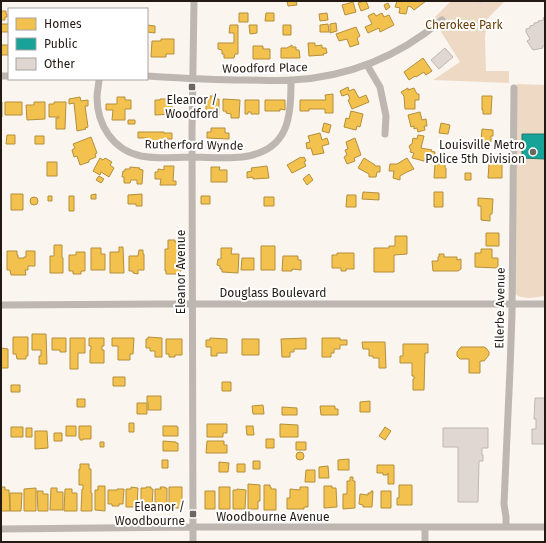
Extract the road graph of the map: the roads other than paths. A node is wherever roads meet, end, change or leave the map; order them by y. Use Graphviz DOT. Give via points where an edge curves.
graph roads {
  1 [pos="194,1"];
  2 [pos="442,20"];
  3 [pos="367,65"];
  4 [pos="148,76"];
  5 [pos="192,79"];
  6 [pos="99,80"];
  7 [pos="291,80"];
  8 [pos="514,88"];
  9 [pos="385,134"];
  10 [pos="192,157"];
  11 [pos="512,304"];
  12 [pos="545,304"];
  13 [pos="192,305"];
  14 [pos="1,306"];
  15 [pos="193,527"];
  16 [pos="506,527"];
  17 [pos="1,528"];
  18 [pos="425,528"];
  19 [pos="545,528"];
  20 [pos="193,542"];
  21 [pos="425,542"];
  1 -- 5 [label="street, Eleanor Avenue"];
  2 -- 3 [label="street, Woodford Place" via="402,49"];
  3 -- 7 [label="street, Woodford Place" via="333,75"];
  3 -- 9 [label="street" via="380,87 386,116"];
  4 -- 5 [label="street, Woodford Place"];
  5 -- 7 [label="street, Woodford Place"];
  5 -- 10 [label="street, Eleanor Avenue"];
  6 -- 10 [label="street, Rutherford Wynde" via="97,96 101,122 117,145 141,156"];
  7 -- 10 [label="street, Rutherford Wynde" via="288,122 279,139 269,148 251,156"];
  8 -- 11 [label="street, Ellerbe Avenue"];
  10 -- 13 [label="street, Eleanor Avenue"];
  11 -- 12 [label="street, Douglass Boulevard"];
  11 -- 13 [label="street, Douglass Boulevard"];
  11 -- 16 [label="street, Ellerbe Avenue" via="504,504"];
  13 -- 14 [label="street, Douglass Boulevard"];
  13 -- 15 [label="street, Eleanor Avenue"];
  15 -- 17 [label="street, Woodbourne Avenue"];
  15 -- 18 [label="street, Woodbourne Avenue"];
  15 -- 20 [label="street, Eleanor Avenue"];
  16 -- 18 [label="street, Woodbourne Avenue"];
  16 -- 19 [label="street, Woodbourne Avenue"];
  18 -- 21 [label="street"];
}
